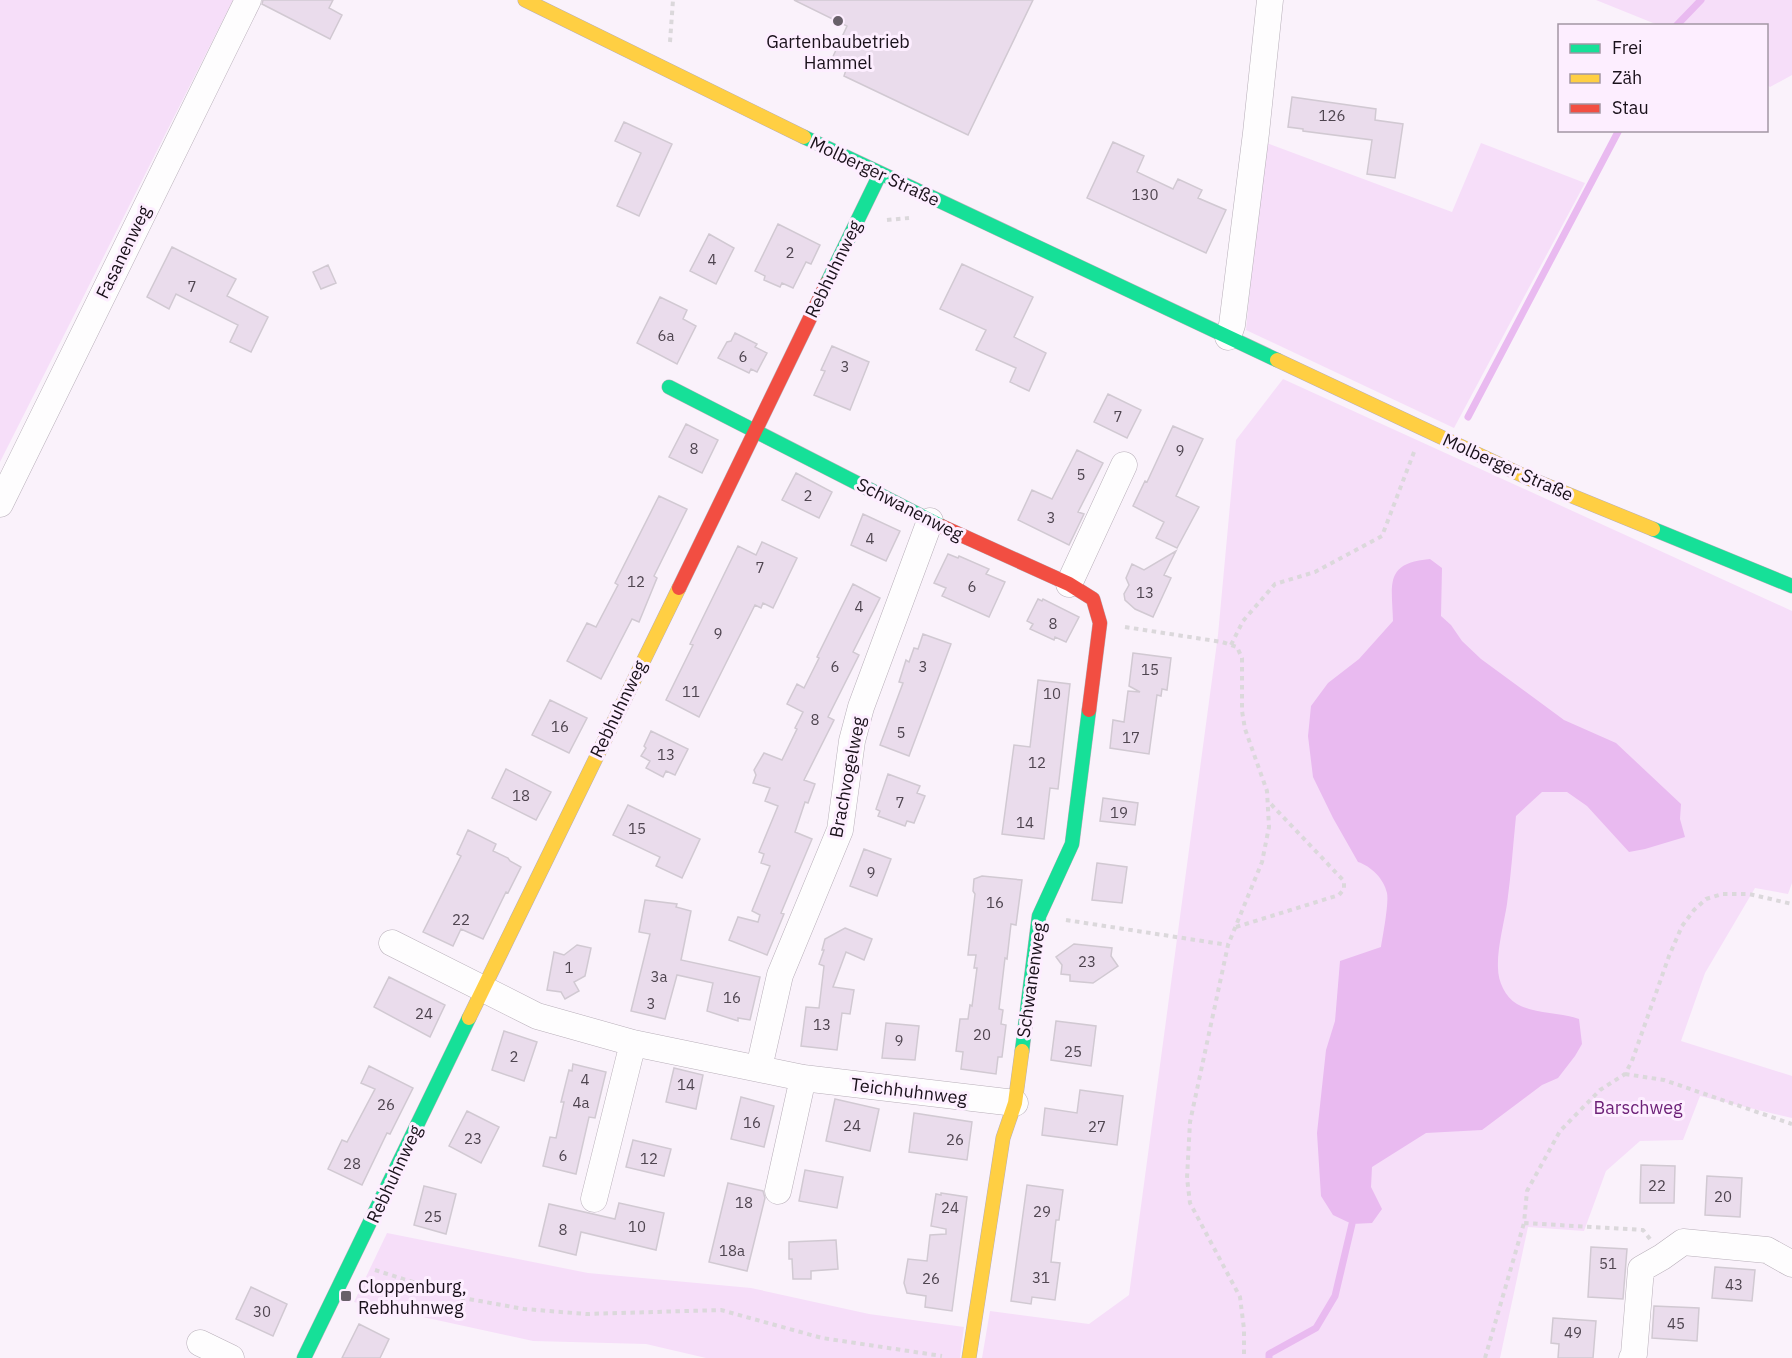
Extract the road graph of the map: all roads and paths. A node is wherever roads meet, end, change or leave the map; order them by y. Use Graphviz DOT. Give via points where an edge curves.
graph roads {
  1 [pos="248,0"];
  2 [pos="525,0"];
  3 [pos="673,0"];
  4 [pos="1270,0"];
  5 [pos="670,43"];
  6 [pos="880,174"];
  7 [pos="1228,337"];
  8 [pos="669,387"];
  9 [pos="755,429"];
  10 [pos="1440,437"];
  11 [pos="1124,465"];
  12 [pos="0,504"];
  13 [pos="930,521"];
  14 [pos="1069,584"];
  15 [pos="1792,586"];
  16 [pos="1100,623"];
  17 [pos="1231,645"];
  18 [pos="1268,801"];
  19 [pos="1792,904"];
  20 [pos="1039,916"];
  21 [pos="1236,927"];
  22 [pos="392,943"];
  23 [pos="1228,945"];
  24 [pos="481,989"];
  25 [pos="633,1044"];
  26 [pos="759,1068"];
  27 [pos="1625,1074"];
  28 [pos="803,1078"];
  29 [pos="1015,1103"];
  30 [pos="1792,1124"];
  31 [pos="778,1191"];
  32 [pos="594,1199"];
  33 [pos="1524,1223"];
  34 [pos="1662,1257"];
  35 [pos="352,1261"];
  36 [pos="1792,1264"];
  37 [pos="200,1343"];
  38 [pos="952,1357"];
  39 [pos="231,1358"];
  40 [pos="304,1358"];
  41 [pos="969,1358"];
  42 [pos="1244,1358"];
  43 [pos="1485,1358"];
  44 [pos="1632,1358"];
  1 -- 12 [label="street, Fasanenweg"];
  2 -- 6 [label="street, Molberger Straße"];
  3 -- 5 [label="path"];
  4 -- 7 [label="street" via="1255,145"];
  6 -- 7 [label="street, Molberger Straße"];
  6 -- 9 [label="street, Rebhuhnweg"];
  7 -- 10 [label="street, Molberger Straße"];
  8 -- 9 [label="street"];
  9 -- 13 [label="street, Schwanenweg"];
  9 -- 24 [label="street, Rebhuhnweg"];
  10 -- 15 [label="street, Molberger Straße" via="1528,478"];
  10 -- 17 [label="path" via="1429,457 1413,452 1382,536 1315,572 1275,584 1243,621"];
  11 -- 14 [label="street"];
  13 -- 14 [label="street, Schwanenweg"];
  13 -- 26 [label="street, Brachvogelweg" via="861,707 852,741 840,830 780,975"];
  14 -- 16 [label="street, Schwanenweg" via="1094,599"];
  16 -- 17 [label="path"];
  16 -- 20 [label="street, Schwanenweg" via="1072,844"];
  17 -- 18 [label="path" via="1237,647 1242,658 1245,729"];
  18 -- 21 [label="path" via="1269,827 1262,862"];
  18 -- 21 [label="path" via="1344,881 1344,889 1339,895"];
  19 -- 27 [label="path" via="1749,894 1722,894 1706,899 1694,910 1668,956"];
  20 -- 23 [label="path"];
  20 -- 29 [label="street, Schwanenweg"];
  21 -- 23 [label="path"];
  22 -- 24 [label="street"];
  23 -- 42 [label="path" via="1190,1122 1187,1179 1190,1203 1240,1297"];
  24 -- 25 [label="street, Teichhuhnweg" via="537,1016"];
  24 -- 35 [label="street, Rebhuhnweg"];
  25 -- 26 [label="street, Teichhuhnweg"];
  25 -- 32 [label="street"];
  26 -- 28 [label="street, Teichhuhnweg"];
  27 -- 30 [label="path" via="1664,1080"];
  27 -- 33 [label="path" via="1600,1090 1560,1131 1527,1191"];
  28 -- 29 [label="street, Teichhuhnweg"];
  28 -- 31 [label="street"];
  29 -- 41 [label="street, Schwanenweg" via="1003,1138"];
  33 -- 34 [label="path" via="1643,1230"];
  33 -- 43 [label="path"];
  34 -- 36 [label="street" via="1683,1242 1767,1250"];
  34 -- 44 [label="street" via="1641,1269"];
  35 -- 38 [label="path" via="463,1298 524,1309 586,1314 721,1310 822,1338"];
  35 -- 40 [label="street, Rebhuhnweg"];
  37 -- 39 [label="street"];
}
